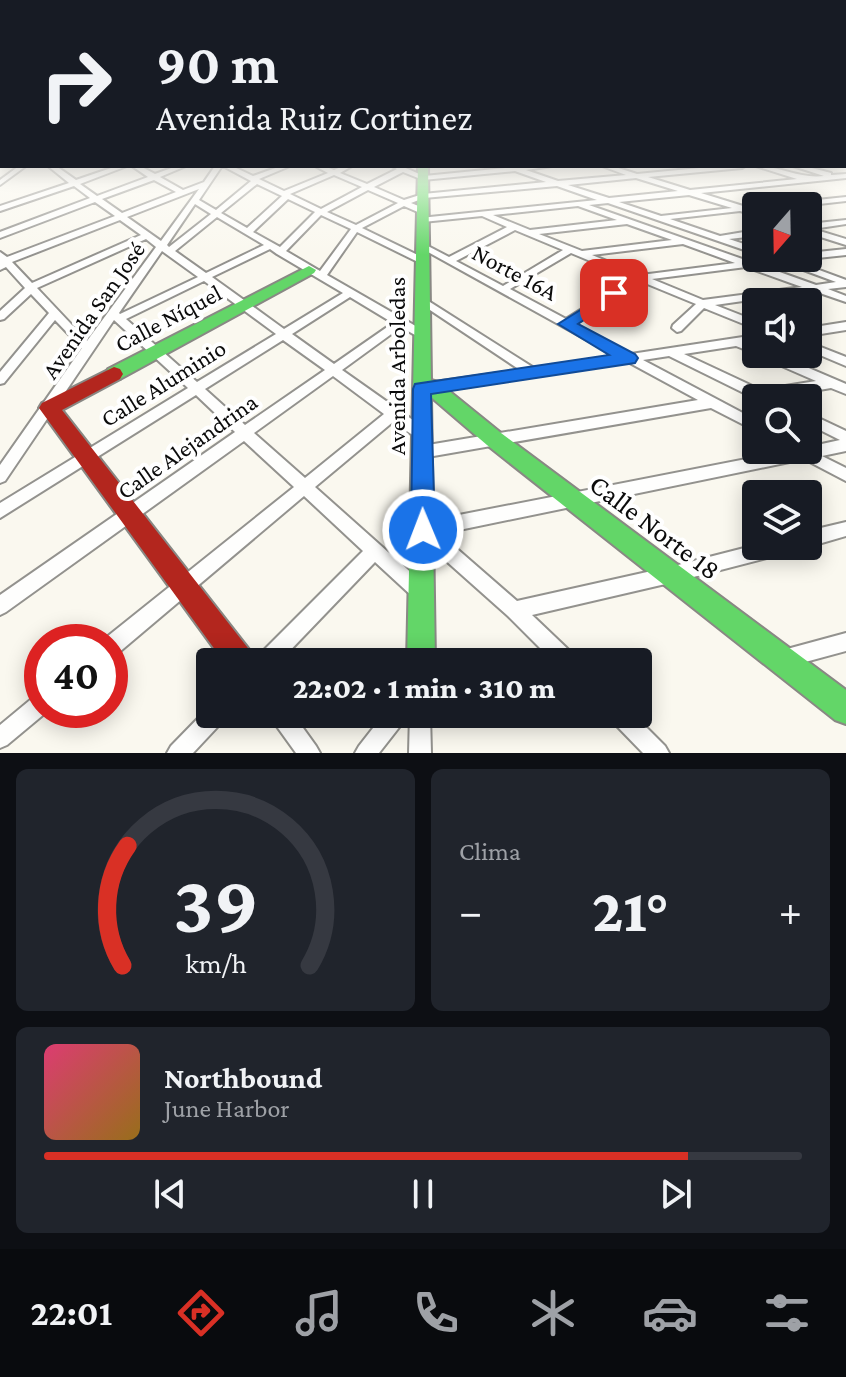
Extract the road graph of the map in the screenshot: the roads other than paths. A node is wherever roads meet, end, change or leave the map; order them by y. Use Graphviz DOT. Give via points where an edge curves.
graph roads {
  1 [pos="68,185"];
  2 [pos="77,185"];
  3 [pos="131,185"];
  4 [pos="168,185"];
  5 [pos="201,185"];
  6 [pos="206,185"];
  7 [pos="248,185"];
  8 [pos="265,185"];
  9 [pos="307,185"];
  10 [pos="363,185"];
  11 [pos="371,185"];
  12 [pos="453,185"];
  13 [pos="545,185"];
  14 [pos="564,185"];
  15 [pos="667,185"];
  16 [pos="758,185"];
  17 [pos="368,187"];
  18 [pos="181,192"];
  19 [pos="690,192"];
  20 [pos="423,194"];
  21 [pos="285,195"];
  22 [pos="96,198"];
  23 [pos="846,199"];
  24 [pos="195,201"];
  25 [pos="610,201"];
  26 [pos="822,201"];
  27 [pos="404,203"];
  28 [pos="578,204"];
  29 [pos="0,209"];
  30 [pos="742,209"];
  31 [pos="742,210"];
  32 [pos="320,212"];
  33 [pos="216,213"];
  34 [pos="484,214"];
  35 [pos="121,217"];
  36 [pos="659,218"];
  37 [pos="628,221"];
  38 [pos="846,222"];
  39 [pos="822,226"];
  40 [pos="514,227"];
  41 [pos="355,229"];
  42 [pos="247,233"];
  43 [pos="529,233"];
  44 [pos="822,233"];
  45 [pos="742,234"];
  46 [pos="0,235"];
  47 [pos="148,235"];
  48 [pos="716,237"];
  49 [pos="684,242"];
  50 [pos="846,242"];
  51 [pos="270,246"];
  52 [pos="742,246"];
  53 [pos="166,248"];
  54 [pos="280,252"];
  55 [pos="575,252"];
  56 [pos="846,252"];
  57 [pos="423,254"];
  58 [pos="822,255"];
  59 [pos="2,261"];
  60 [pos="449,261"];
  61 [pos="742,262"];
  62 [pos="742,265"];
  63 [pos="771,272"];
  64 [pos="818,272"];
  65 [pos="315,273"];
  66 [pos="206,277"];
  67 [pos="638,278"];
  68 [pos="846,284"];
  69 [pos="32,287"];
  70 [pos="816,288"];
  71 [pos="502,290"];
  72 [pos="822,290"];
  73 [pos="350,293"];
  74 [pos="742,298"];
  75 [pos="846,299"];
  76 [pos="422,300"];
  77 [pos="703,303"];
  78 [pos="244,305"];
  79 [pos="55,313"];
  80 [pos="116,316"];
  81 [pos="0,317"];
  82 [pos="742,319"];
  83 [pos="400,323"];
  84 [pos="566,324"];
  85 [pos="846,326"];
  86 [pos="677,328"];
  87 [pos="822,330"];
  88 [pos="284,334"];
  89 [pos="422,335"];
  90 [pos="742,341"];
  91 [pos="737,342"];
  92 [pos="742,344"];
  93 [pos="88,348"];
  94 [pos="156,352"];
  95 [pos="671,352"];
  96 [pos="822,352"];
  97 [pos="629,358"];
  98 [pos="846,362"];
  99 [pos="797,368"];
  100 [pos="333,370"];
  101 [pos="532,372"];
  102 [pos="0,380"];
  103 [pos="832,383"];
  104 [pos="822,385"];
  105 [pos="742,387"];
  106 [pos="196,388"];
  107 [pos="427,388"];
  108 [pos="846,389"];
  109 [pos="712,403"];
  110 [pos="49,408"];
  111 [pos="394,413"];
  112 [pos="742,419"];
  113 [pos="822,425"];
  114 [pos="245,433"];
  115 [pos="846,437"];
  116 [pos="494,439"];
  117 [pos="422,443"];
  118 [pos="846,445"];
  119 [pos="822,449"];
  120 [pos="88,455"];
  121 [pos="822,462"];
  122 [pos="746,464"];
  123 [pos="846,475"];
  124 [pos="0,477"];
  125 [pos="304,487"];
  126 [pos="573,500"];
  127 [pos="0,511"];
  128 [pos="131,513"];
  129 [pos="846,529"];
  130 [pos="423,530"];
  131 [pos="822,535"];
  132 [pos="374,551"];
  133 [pos="742,556"];
  134 [pos="674,574"];
  135 [pos="185,585"];
  136 [pos="421,593"];
  137 [pos="0,606"];
  138 [pos="514,610"];
  139 [pos="128,632"];
  140 [pos="846,642"];
  141 [pos="231,648"];
  142 [pos="280,648"];
  143 [pos="421,648"];
  144 [pos="553,648"];
  145 [pos="781,660"];
  146 [pos="846,709"];
  147 [pos="24,718"];
  148 [pos="202,728"];
  149 [pos="290,728"];
  150 [pos="386,728"];
  151 [pos="420,728"];
  152 [pos="633,728"];
  153 [pos="0,738"];
  154 [pos="178,753"];
  155 [pos="309,753"];
  156 [pos="366,753"];
  157 [pos="420,753"];
  158 [pos="658,753"];
  1 -- 29 [label="street"];
  2 -- 22 [label="street"];
  3 -- 22 [label="street"];
  4 -- 18 [label="street"];
  5 -- 18 [label="street"];
  6 -- 24 [label="street, Avenida San José"];
  7 -- 33 [label="street"];
  8 -- 21 [label="street, Norte 16A"];
  9 -- 21 [label="street"];
  10 -- 17 [label="street"];
  11 -- 17 [label="street"];
  12 -- 20 [label="street"];
  13 -- 20 [label="street"];
  14 -- 25 [label="street"];
  15 -- 19 [label="street"];
  16 -- 19 [label="street"];
  17 -- 27 [label="street"];
  17 -- 32 [label="street"];
  18 -- 35 [label="street"];
  19 -- 25 [label="street"];
  19 -- 30 [label="street"];
  20 -- 27 [label="street"];
  20 -- 27 [label="street"];
  20 -- 34 [label="street"];
  20 -- 57 [label="street, Avenida Arboledas"];
  21 -- 32 [label="street, Norte 16A"];
  21 -- 42 [label="street"];
  22 -- 35 [label="street"];
  22 -- 46 [label="street"];
  23 -- 26 [label="street"];
  24 -- 33 [label="street"];
  24 -- 53 [label="street, Avenida San José"];
  25 -- 28 [label="street"];
  25 -- 36 [label="street"];
  27 -- 41 [label="street"];
  28 -- 34 [label="street"];
  28 -- 37 [label="street"];
  31 -- 36 [label="street"];
  32 -- 41 [label="street, Norte 16A"];
  32 -- 54 [label="street"];
  33 -- 42 [label="street"];
  33 -- 53 [label="street"];
  34 -- 40 [label="street"];
  35 -- 47 [label="street"];
  35 -- 59 [label="street"];
  36 -- 48 [label="street"];
  37 -- 43 [label="street"];
  37 -- 49 [label="street"];
  38 -- 39 [label="street"];
  40 -- 43 [label="street"];
  40 -- 60 [label="street"];
  41 -- 57 [label="street, Norte 16A"];
  41 -- 65 [label="street"];
  42 -- 51 [label="street"];
  43 -- 55 [label="street"];
  44 -- 50 [label="street"];
  45 -- 48 [label="street"];
  47 -- 53 [label="street"];
  47 -- 69 [label="street"];
  48 -- 49 [label="street"];
  48 -- 52 [label="street"];
  49 -- 55 [label="street"];
  49 -- 61 [label="street"];
  51 -- 54 [label="street"];
  51 -- 66 [label="street"];
  53 -- 66 [label="street"];
  53 -- 80 [label="street, Avenida San José"];
  54 -- 65 [label="street"];
  55 -- 67 [label="street"];
  55 -- 71 [label="street"];
  56 -- 58 [label="street"];
  57 -- 60 [label="street, Norte 16A"];
  57 -- 76 [label="street, Avenida Arboledas"];
  59 -- 69 [label="street"];
  60 -- 71 [label="street, Norte 16A"];
  62 -- 67 [label="street"];
  63 -- 70 [label="street"];
  64 -- 68 [label="street"];
  65 -- 73 [label="street"];
  65 -- 78 [label="street, Calle Níquel"];
  66 -- 78 [label="street"];
  66 -- 80 [label="street"];
  67 -- 77 [label="street"];
  67 -- 84 [label="street"];
  68 -- 70 [label="street"];
  69 -- 79 [label="street"];
  69 -- 81 [label="street"];
  71 -- 84 [label="street, Norte 16A"];
  72 -- 75 [label="street"];
  73 -- 83 [label="street"];
  73 -- 88 [label="street, Calle Aluminio"];
  74 -- 77 [label="street"];
  76 -- 89 [label="street, Avenida Arboledas"];
  76 -- 101 [label="street"];
  77 -- 82 [label="street"];
  77 -- 86 [label="street"];
  78 -- 88 [label="street"];
  78 -- 94 [label="street, Calle Níquel"];
  79 -- 93 [label="street"];
  79 -- 102 [label="street"];
  80 -- 93 [label="street, Avenida San José"];
  80 -- 94 [label="street"];
  83 -- 89 [label="street"];
  83 -- 100 [label="street, Calle Alejandrina"];
  84 -- 97 [label="street, Norte 16A"];
  85 -- 87 [label="street"];
  88 -- 100 [label="street"];
  88 -- 106 [label="street, Calle Aluminio"];
  89 -- 107 [label="street, Avenida Arboledas"];
  90 -- 91 [label="street"];
  91 -- 92 [label="street"];
  91 -- 95 [label="street"];
  93 -- 110 [label="street, Avenida San José"];
  94 -- 106 [label="street"];
  94 -- 110 [label="street, Calle Níquel"];
  95 -- 97 [label="street"];
  95 -- 105 [label="street"];
  96 -- 98 [label="street"];
  97 -- 101 [label="street"];
  97 -- 109 [label="street, Norte 16A"];
  99 -- 103 [label="street"];
  100 -- 111 [label="street"];
  100 -- 114 [label="street, Calle Alejandrina"];
  101 -- 107 [label="street"];
  103 -- 104 [label="street"];
  103 -- 108 [label="street"];
  106 -- 114 [label="street"];
  106 -- 120 [label="street, Calle Aluminio"];
  107 -- 116 [label="street, Calle Norte 18"];
  107 -- 117 [label="street, Avenida Arboledas"];
  109 -- 112 [label="street, Norte 16A"];
  109 -- 116 [label="street"];
  110 -- 120 [label="street"];
  110 -- 124 [label="street, Avenida San José"];
  111 -- 117 [label="street"];
  111 -- 125 [label="street"];
  113 -- 115 [label="street"];
  114 -- 125 [label="street"];
  114 -- 128 [label="street, Calle Alejandrina"];
  116 -- 117 [label="street"];
  116 -- 126 [label="street, Calle Norte 18"];
  117 -- 130 [label="street, Avenida Arboledas"];
  118 -- 119 [label="street"];
  120 -- 127 [label="street, Calle Aluminio"];
  120 -- 128 [label="street"];
  121 -- 123 [label="street"];
  122 -- 126 [label="street"];
  125 -- 132 [label="street"];
  125 -- 135 [label="street"];
  126 -- 130 [label="street"];
  126 -- 134 [label="street, Calle Norte 18"];
  128 -- 135 [label="street"];
  128 -- 137 [label="street, Calle Alejandrina"];
  129 -- 131 [label="street"];
  130 -- 136 [label="street, Avenida Arboledas"];
  130 -- 138 [label="street"];
  132 -- 136 [label="street"];
  132 -- 142 [label="street"];
  133 -- 134 [label="street"];
  134 -- 138 [label="street"];
  134 -- 145 [label="street, Calle Norte 18"];
  135 -- 139 [label="street"];
  135 -- 141 [label="street"];
  136 -- 143 [label="street, Avenida Arboledas"];
  138 -- 144 [label="street"];
  140 -- 145 [label="street"];
  145 -- 146 [label="street, Calle Norte 18"];
  147 -- 153 [label="street"];
  148 -- 154 [label="street"];
  149 -- 155 [label="street"];
  150 -- 156 [label="street"];
  151 -- 157 [label="street"];
  152 -- 158 [label="street"];
}
